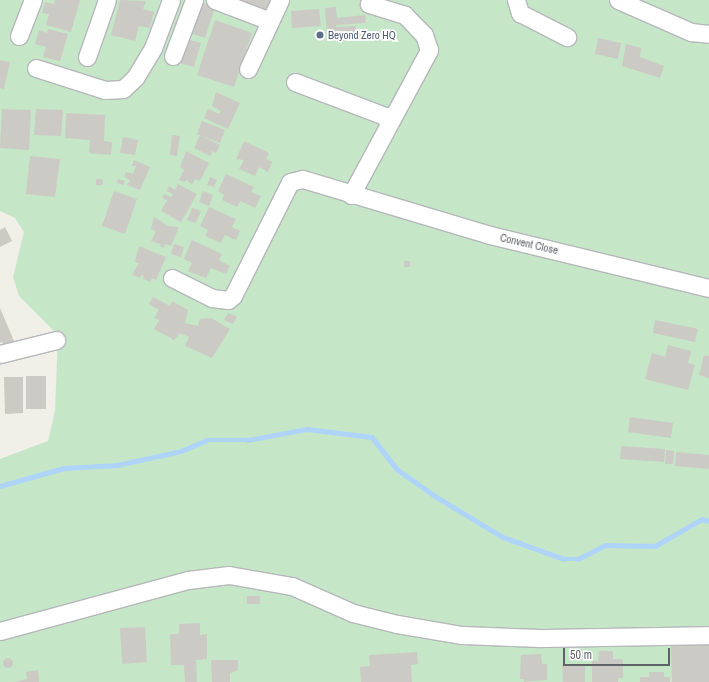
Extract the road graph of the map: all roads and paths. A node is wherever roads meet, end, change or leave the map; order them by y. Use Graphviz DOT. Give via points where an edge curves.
graph roads {
  1 [pos="34,0"];
  2 [pos="106,0"];
  3 [pos="171,0"];
  4 [pos="194,0"];
  5 [pos="215,0"];
  6 [pos="280,0"];
  7 [pos="516,0"];
  8 [pos="618,0"];
  9 [pos="369,4"];
  10 [pos="270,21"];
  11 [pos="709,34"];
  12 [pos="19,36"];
  13 [pos="567,37"];
  14 [pos="173,56"];
  15 [pos="87,57"];
  16 [pos="36,68"];
  17 [pos="248,69"];
  18 [pos="295,82"];
  19 [pos="388,123"];
  20 [pos="351,195"];
  21 [pos="172,278"];
  22 [pos="709,288"];
  23 [pos="56,340"];
  24 [pos="0,354"];
  25 [pos="0,631"];
  26 [pos="709,635"];
  1 -- 12 [label="street"];
  2 -- 15 [label="street"];
  3 -- 16 [label="street" via="153,48 135,78 123,88 105,90"];
  4 -- 14 [label="street"];
  5 -- 10 [label="street"];
  6 -- 10 [label="street"];
  7 -- 13 [label="street" via="520,13"];
  8 -- 11 [label="street" via="691,32"];
  9 -- 19 [label="street" via="405,16 424,35 429,50"];
  10 -- 17 [label="street"];
  18 -- 19 [label="street" via="385,116"];
  19 -- 20 [label="street"];
  20 -- 21 [label="street, Convent Close" via="303,179 290,182 245,276 228,300 212,298"];
  20 -- 22 [label="street, Convent Close" via="490,235"];
  23 -- 24 [label="street"];
  25 -- 26 [label="street" via="188,580 229,575 292,586 353,613 455,634 539,638"];
}
